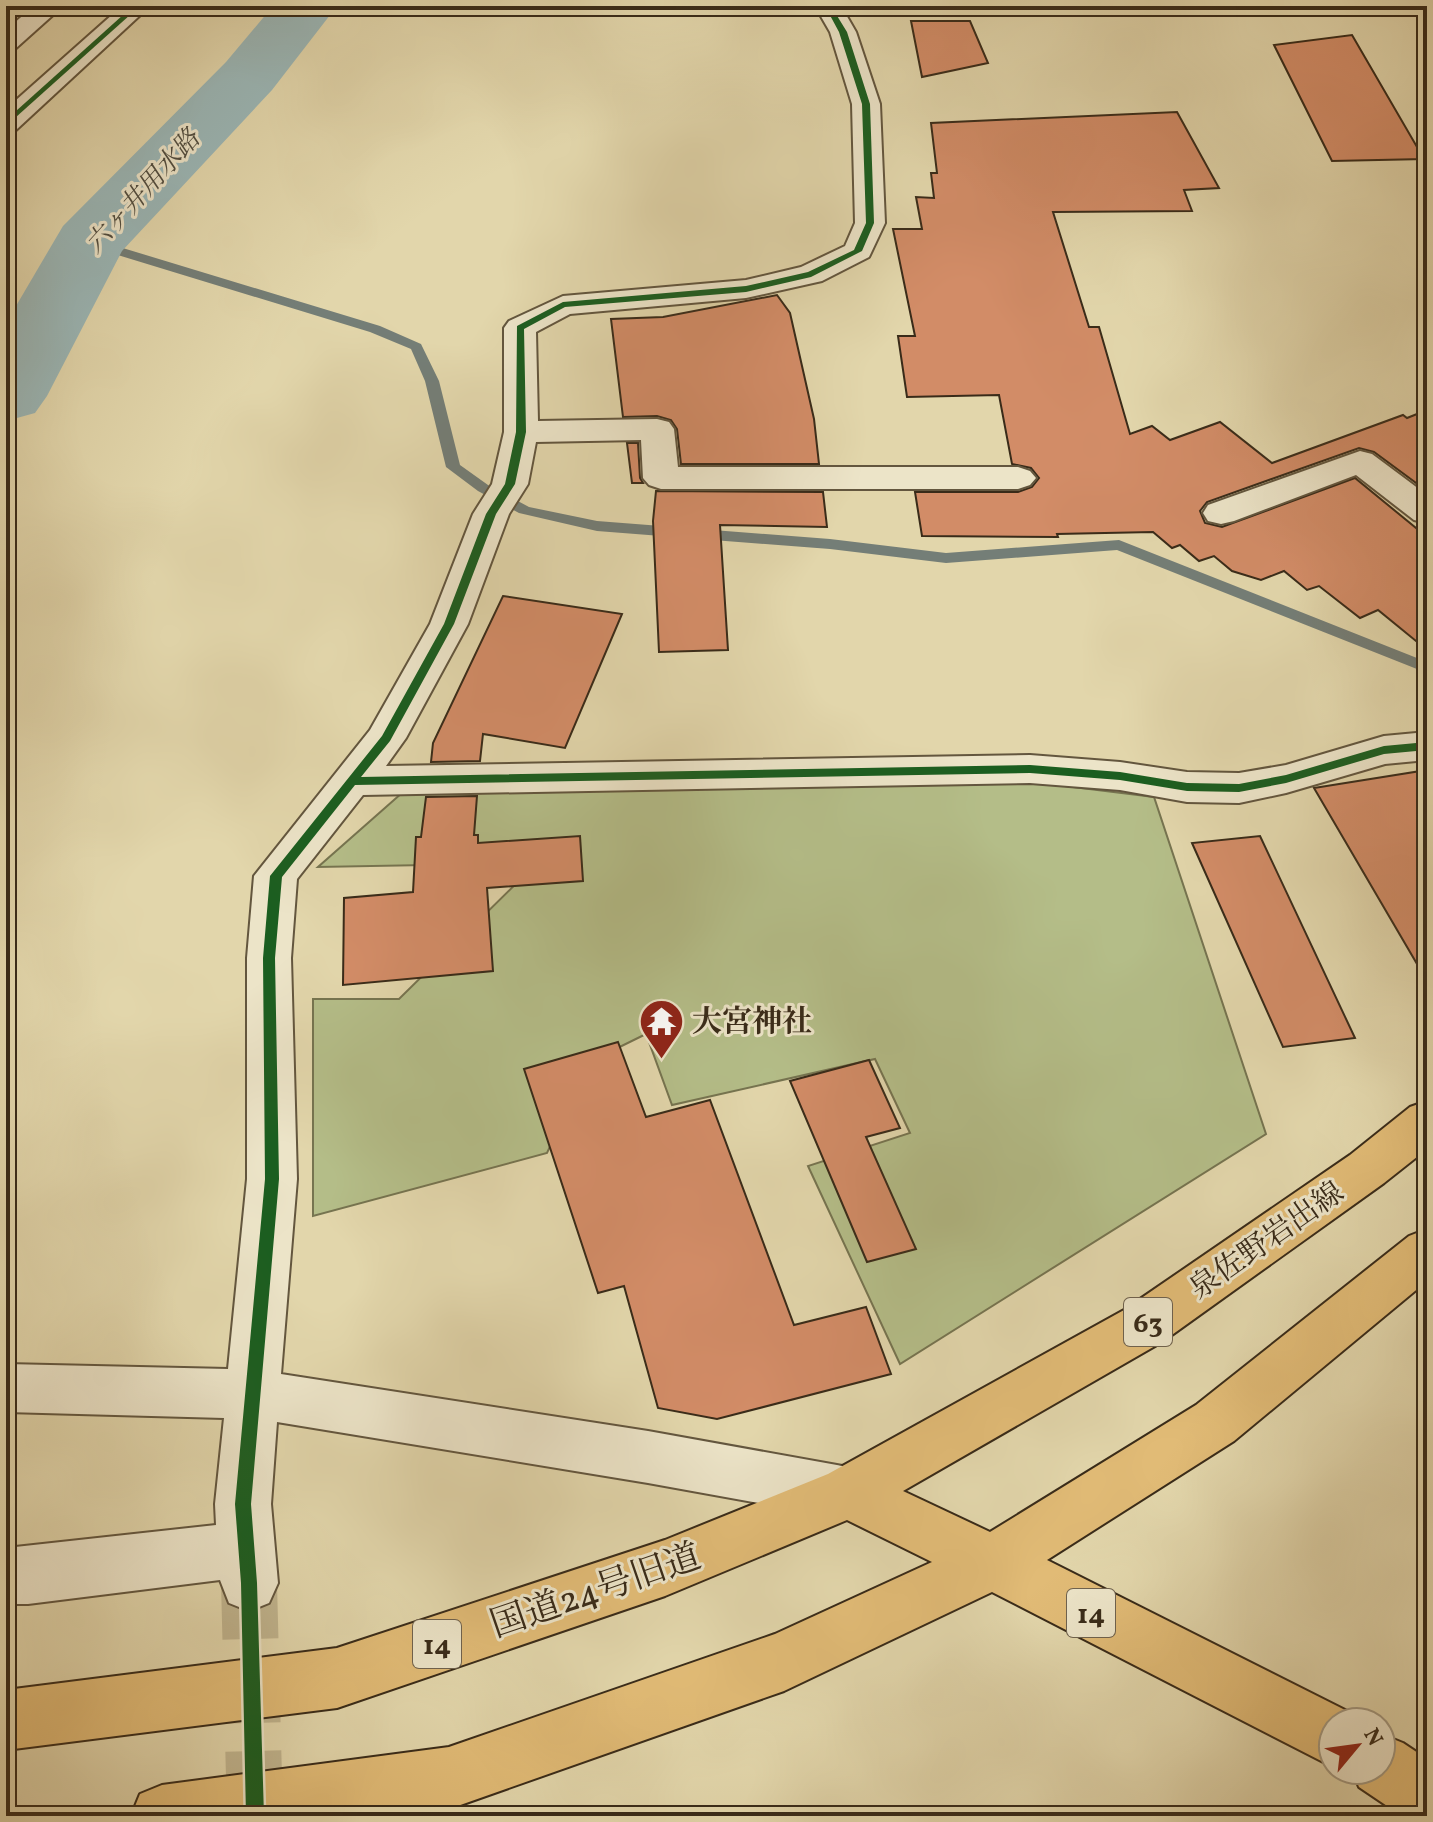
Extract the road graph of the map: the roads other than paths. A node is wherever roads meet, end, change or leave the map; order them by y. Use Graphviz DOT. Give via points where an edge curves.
graph roads {
  1 [pos="50,6"];
  2 [pos="137,6"];
  3 [pos="828,6"];
  4 [pos="6,43"];
  5 [pos="6,124"];
  6 [pos="521,432"];
  7 [pos="1018,478"];
  8 [pos="1427,512"];
  9 [pos="1221,513"];
  10 [pos="1427,746"];
  11 [pos="351,781"];
  12 [pos="1427,1121"];
  13 [pos="1427,1251"];
  14 [pos="6,1388"];
  15 [pos="254,1394"];
  16 [pos="848,1493"];
  17 [pos="993,1562"];
  18 [pos="6,1576"];
  19 [pos="6,1720"];
  20 [pos="1317,1729"];
  21 [pos="1397,1776"];
  22 [pos="1427,1796"];
  23 [pos="162,1816"];
  1 -- 4 [label="street"];
  2 -- 5 [label="street"];
  3 -- 6 [label="street" via="843,32 866,104 870,223 858,251 811,274 746,289 563,305 520,328"];
  6 -- 7 [label="street" via="657,429 661,478"];
  6 -- 11 [label="street" via="449,624 386,738"];
  8 -- 9 [label="street" via="1360,461"];
  10 -- 11 [label="street" via="1384,750 1239,788 1030,769"];
  11 -- 15 [label="street" via="276,876 269,958 272,1179"];
  12 -- 16 [label="main road, 泉佐野岩出線 / 63" via="1143,1326"];
  13 -- 17 [label="main road" via="1215,1423"];
  14 -- 15 [label="street"];
  15 -- 16 [label="street"];
  15 -- 18 [label="street" via="243,1504 248,1566"];
  16 -- 17 [label="main road, 14"];
  16 -- 19 [label="main road, 国道24号旧道 / 14" via="665,1568 337,1678"];
  17 -- 20 [label="main road, 14"];
  17 -- 23 [label="main road" via="784,1661 449,1778"];
  21 -- 22 [label="main road"];
}
